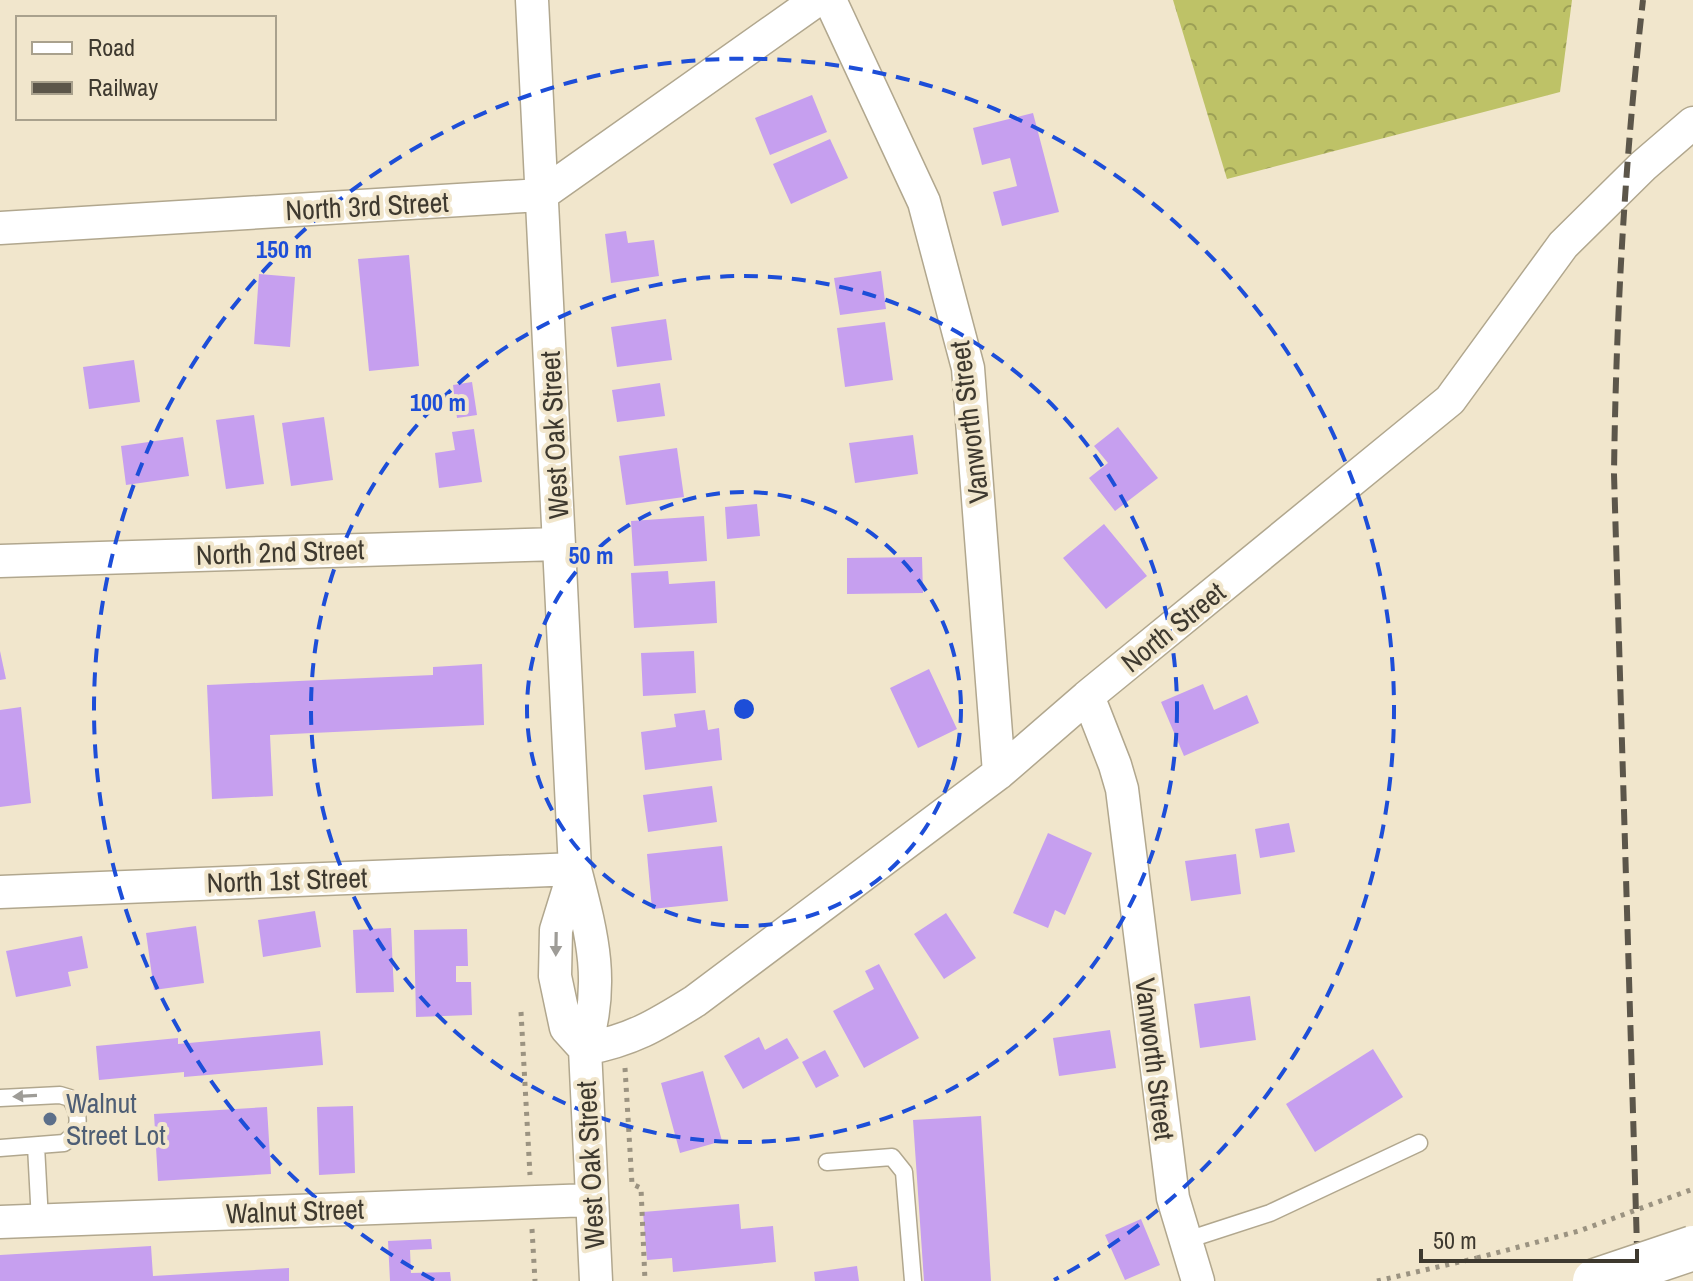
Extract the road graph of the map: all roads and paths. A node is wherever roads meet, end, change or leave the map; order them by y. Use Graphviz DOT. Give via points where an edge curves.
graph roads {
  1 [pos="532,0"];
  2 [pos="817,0"];
  3 [pos="830,0"];
  4 [pos="1693,123"];
  5 [pos="541,195"];
  6 [pos="0,228"];
  7 [pos="559,544"];
  8 [pos="0,561"];
  9 [pos="1088,696"];
  10 [pos="999,773"];
  11 [pos="575,869"];
  12 [pos="0,892"];
  13 [pos="521,1012"];
  14 [pos="585,1049"];
  15 [pos="625,1061"];
  16 [pos="0,1098"];
  17 [pos="1419,1143"];
  18 [pos="36,1146"];
  19 [pos="0,1148"];
  20 [pos="827,1162"];
  21 [pos="1693,1189"];
  22 [pos="591,1200"];
  23 [pos="531,1203"];
  24 [pos="40,1221"];
  25 [pos="0,1222"];
  26 [pos="1187,1240"];
  27 [pos="1693,1248"];
  28 [pos="535,1281"];
  29 [pos="596,1281"];
  30 [pos="645,1281"];
  31 [pos="913,1281"];
  32 [pos="1198,1281"];
  33 [pos="1377,1281"];
  34 [pos="1595,1281"];
  1 -- 5 [label="street, West Oak Street"];
  2 -- 5 [label="street"];
  3 -- 10 [label="street, Vanworth Street" via="924,202 968,368"];
  4 -- 9 [label="street, North Street" via="1563,245 1450,400"];
  5 -- 6 [label="street, North 3rd Street"];
  5 -- 7 [label="street, West Oak Street"];
  7 -- 8 [label="street, North 2nd Street"];
  7 -- 11 [label="street, West Oak Street"];
  9 -- 10 [label="street, North Street"];
  9 -- 26 [label="street, Vanworth Street" via="1122,789 1163,1131 1173,1198"];
  10 -- 14 [label="street, North Street" via="695,1001 645,1032"];
  11 -- 12 [label="street, North 1st Street"];
  11 -- 14 [label="street, West Oak Street" via="593,936 597,981"];
  13 -- 23 [label="path"];
  14 -- 22 [label="street, West Oak Street"];
  15 -- 30 [label="path" via="632,1184 641,1188"];
  18 -- 16 [label="lane, one-way" via="64,1143 75,1132 78,1116 70,1098"];
  17 -- 26 [label="lane" via="1270,1213"];
  18 -- 19 [label="lane"];
  18 -- 24 [label="lane"];
  20 -- 31 [label="lane" via="892,1157 904,1172"];
  21 -- 33 [label="path, bridge" via="1579,1231"];
  22 -- 23 [label="street, Walnut Street"];
  22 -- 29 [label="street, West Oak Street"];
  23 -- 24 [label="street, Walnut Street"];
  23 -- 28 [label="path"];
  24 -- 25 [label="street, Walnut Street"];
  26 -- 32 [label="street, Vanworth Street"];
  27 -- 34 [label="main road, bridge"];
}
